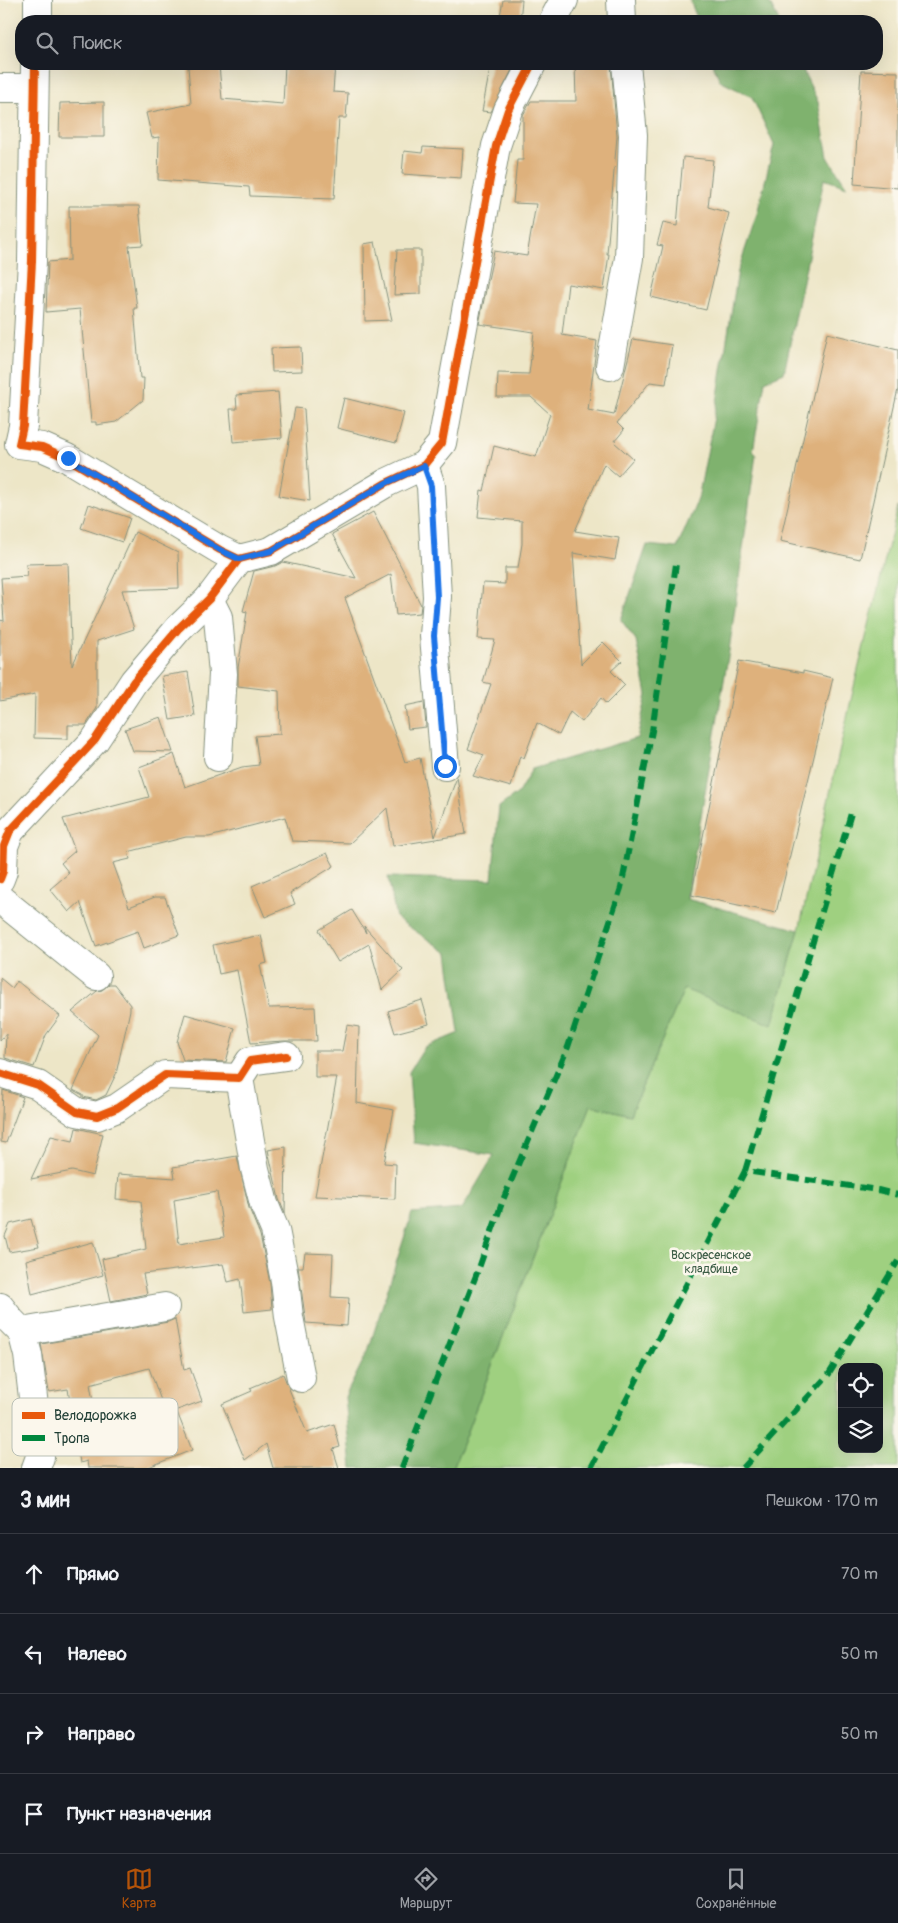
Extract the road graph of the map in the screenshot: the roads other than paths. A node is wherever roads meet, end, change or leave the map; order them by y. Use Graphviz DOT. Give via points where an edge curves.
graph roads {
  1 [pos="38,0"];
  2 [pos="564,0"];
  3 [pos="621,0"];
  4 [pos="38,15"];
  5 [pos="556,15"];
  6 [pos="622,15"];
  7 [pos="529,70"];
  8 [pos="627,70"];
  9 [pos="35,76"];
  10 [pos="0,88"];
  11 [pos="610,366"];
  12 [pos="9,443"];
  13 [pos="424,466"];
  14 [pos="239,559"];
  15 [pos="209,599"];
  16 [pos="218,757"];
  17 [pos="445,766"];
  18 [pos="5,832"];
  19 [pos="0,879"];
  20 [pos="0,899"];
  21 [pos="96,976"];
  22 [pos="286,1056"];
  23 [pos="0,1073"];
  24 [pos="240,1078"];
  25 [pos="0,1307"];
  26 [pos="165,1307"];
  27 [pos="22,1332"];
  28 [pos="301,1378"];
  29 [pos="33,1398"];
  30 [pos="40,1456"];
  31 [pos="36,1468"];
  1 -- 4 [label="street"];
  2 -- 5 [label="street"];
  3 -- 6 [label="street"];
  7 -- 13 [label="street" via="508,110 496,146 442,443"];
  8 -- 11 [label="street" via="633,135 629,258"];
  9 -- 10 [label="street"];
  9 -- 12 [label="street" via="32,261 23,426"];
  12 -- 14 [label="street" via="42,447 68,458"];
  13 -- 14 [label="street" via="386,483 271,551"];
  13 -- 17 [label="street" via="431,486 437,597 434,636"];
  14 -- 15 [label="street"];
  15 -- 16 [label="street" via="218,617 223,674"];
  15 -- 18 [label="street" via="179,628 134,681 95,740"];
  18 -- 19 [label="street"];
  20 -- 21 [label="street"];
  22 -- 24 [label="street" via="250,1061"];
  23 -- 24 [label="street" via="38,1085 77,1112 96,1116 117,1108 165,1075"];
  24 -- 28 [label="street" via="255,1169 275,1230"];
  25 -- 27 [label="street"];
  26 -- 27 [label="street"];
  27 -- 29 [label="street"];
  30 -- 31 [label="street"];
}
